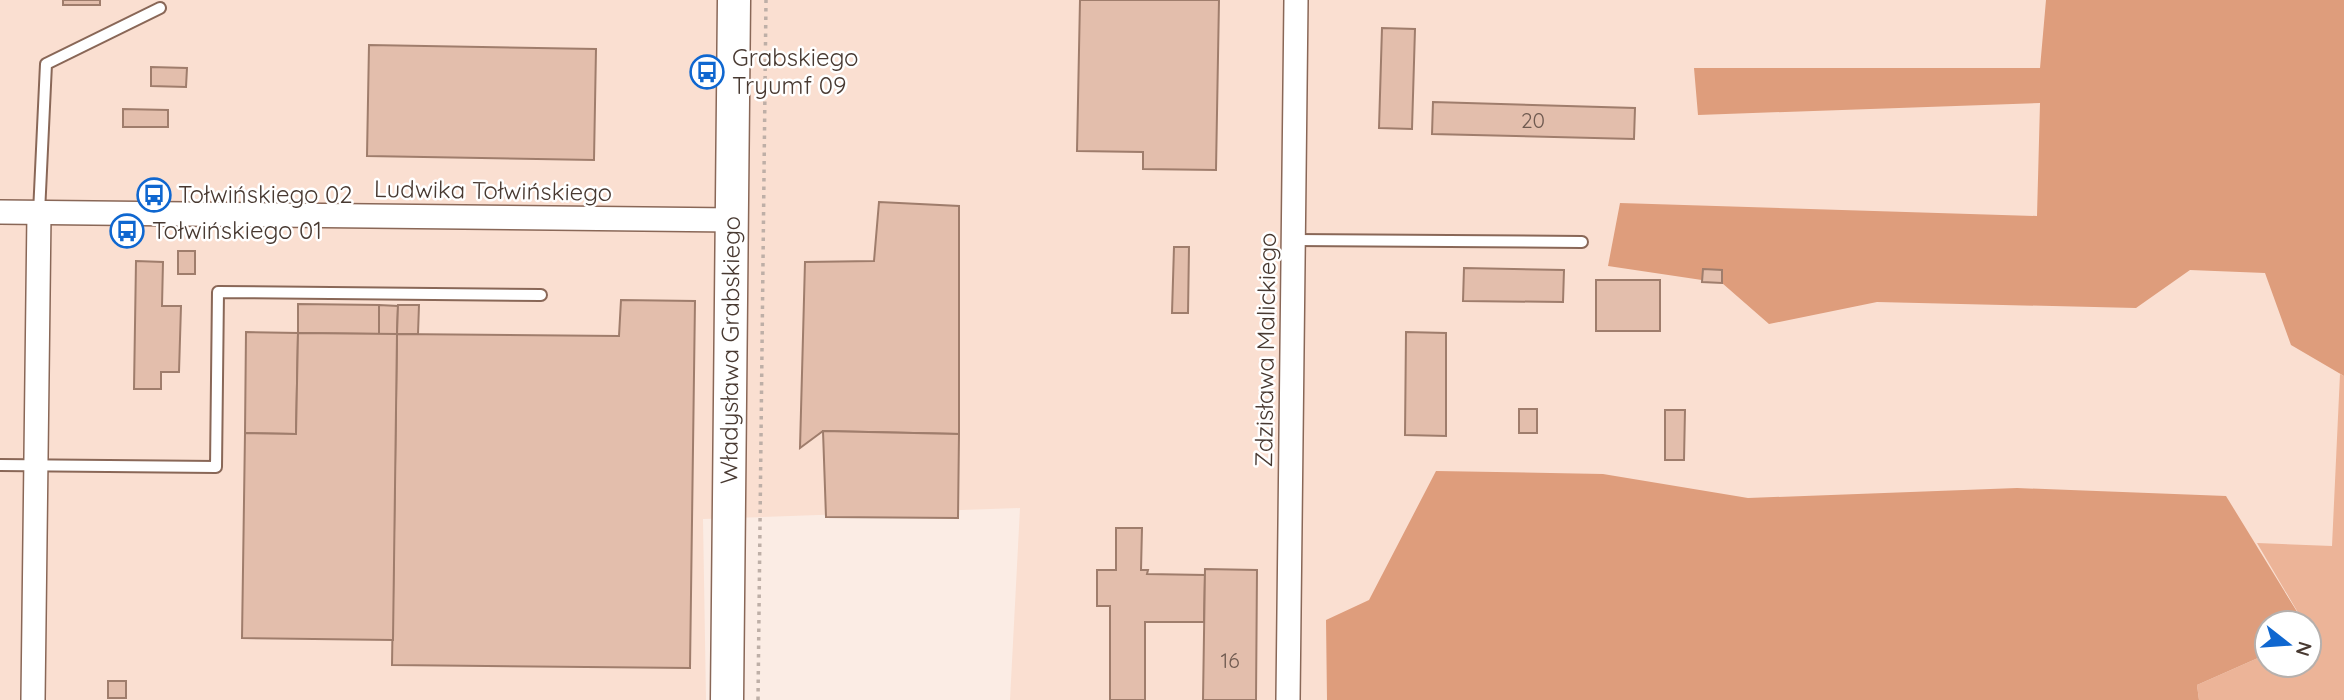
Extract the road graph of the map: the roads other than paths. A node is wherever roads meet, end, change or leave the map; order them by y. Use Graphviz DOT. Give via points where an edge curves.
graph roads {
  1 [pos="734,0"];
  2 [pos="1296,0"];
  3 [pos="160,8"];
  4 [pos="0,212"];
  5 [pos="39,213"];
  6 [pos="733,220"];
  7 [pos="1294,240"];
  8 [pos="1582,242"];
  9 [pos="541,295"];
  10 [pos="0,465"];
  11 [pos="36,466"];
  12 [pos="33,700"];
  13 [pos="727,700"];
  14 [pos="1288,700"];
  1 -- 6 [label="street, Władysława Grabskiego"];
  2 -- 7 [label="street, Zdzisława Malickiego"];
  3 -- 5 [label="lane" via="46,64"];
  4 -- 5 [label="street, Ludwika Tołwińskiego"];
  5 -- 6 [label="street, Ludwika Tołwińskiego"];
  5 -- 11 [label="street"];
  6 -- 13 [label="street, Władysława Grabskiego"];
  7 -- 8 [label="lane"];
  7 -- 14 [label="street, Zdzisława Malickiego"];
  9 -- 11 [label="lane" via="218,292 216,467"];
  10 -- 11 [label="lane"];
  11 -- 12 [label="street"];
}
